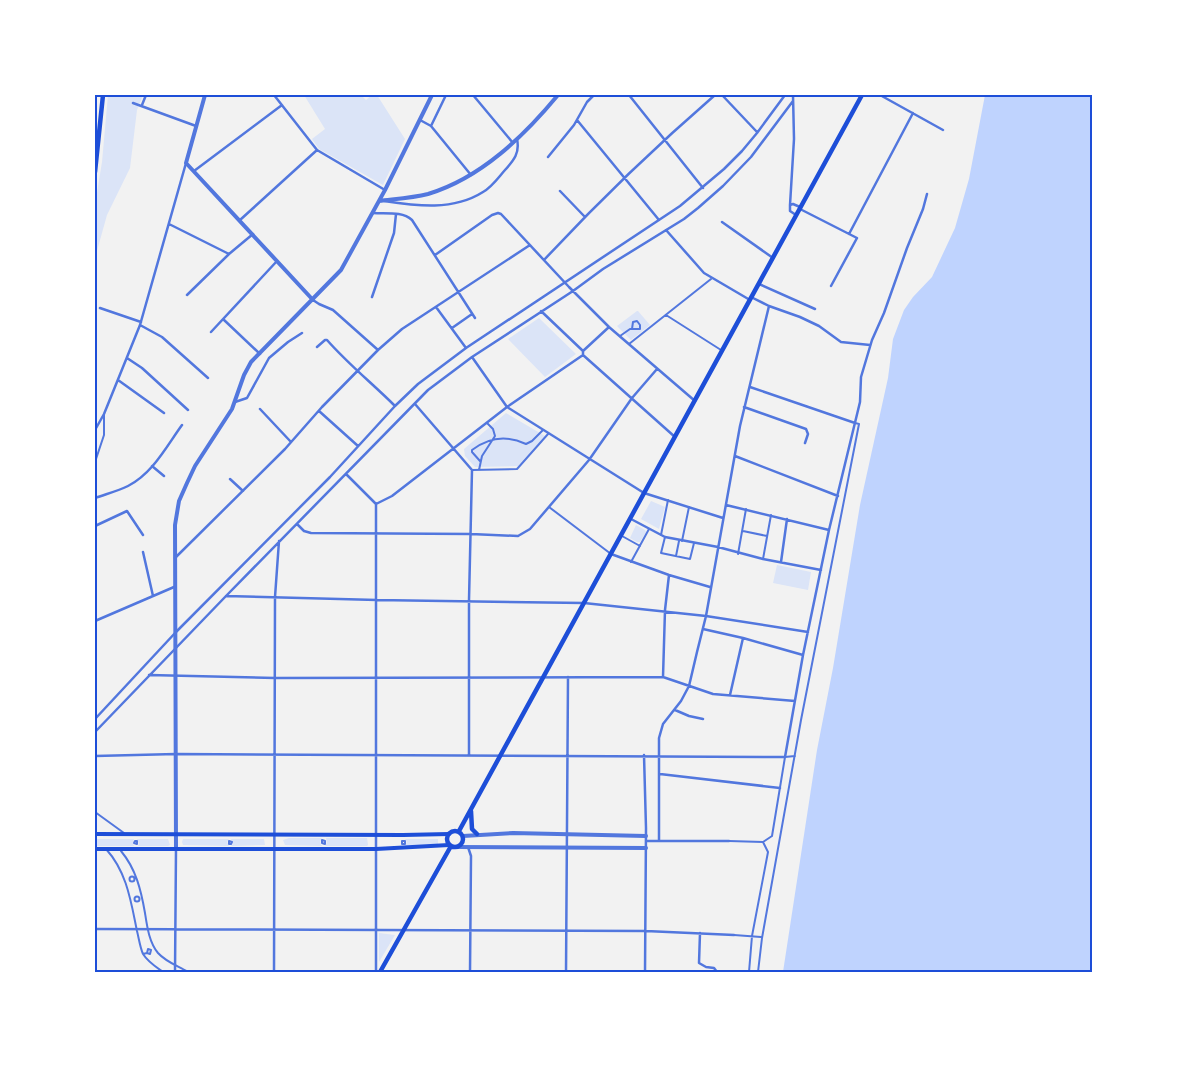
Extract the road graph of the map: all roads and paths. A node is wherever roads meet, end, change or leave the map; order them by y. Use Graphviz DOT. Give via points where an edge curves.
graph roads {
  1 [pos="103,95"];
  2 [pos="146,95"];
  3 [pos="205,95"];
  4 [pos="274,95"];
  5 [pos="432,95"];
  6 [pos="446,95"];
  7 [pos="473,95"];
  8 [pos="594,95"];
  9 [pos="629,95"];
  10 [pos="715,95"];
  11 [pos="722,95"];
  12 [pos="785,95"];
  13 [pos="793,95"];
  14 [pos="862,95"];
  15 [pos="880,95"];
  16 [pos="555,96"];
  17 [pos="793,101"];
  18 [pos="133,103"];
  19 [pos="142,105"];
  20 [pos="282,105"];
  21 [pos="913,113"];
  22 [pos="420,120"];
  23 [pos="577,120"];
  24 [pos="196,126"];
  25 [pos="431,126"];
  26 [pos="942,130"];
  27 [pos="758,133"];
  28 [pos="664,139"];
  29 [pos="517,140"];
  30 [pos="513,143"];
  31 [pos="317,150"];
  32 [pos="548,157"];
  33 [pos="186,163"];
  34 [pos="194,171"];
  35 [pos="95,172"];
  36 [pos="471,175"];
  37 [pos="625,178"];
  38 [pos="703,188"];
  39 [pos="386,190"];
  40 [pos="560,191"];
  41 [pos="927,194"];
  42 [pos="379,201"];
  43 [pos="790,205"];
  44 [pos="800,208"];
  45 [pos="373,214"];
  46 [pos="396,214"];
  47 [pos="796,215"];
  48 [pos="585,217"];
  49 [pos="240,220"];
  50 [pos="659,220"];
  51 [pos="722,222"];
  52 [pos="169,224"];
  53 [pos="666,230"];
  54 [pos="252,234"];
  55 [pos="849,234"];
  56 [pos="530,245"];
  57 [pos="229,254"];
  58 [pos="436,255"];
  59 [pos="773,258"];
  60 [pos="276,260"];
  61 [pos="544,260"];
  62 [pos="711,279"];
  63 [pos="565,282"];
  64 [pos="759,284"];
  65 [pos="831,286"];
  66 [pos="573,291"];
  67 [pos="457,292"];
  68 [pos="187,295"];
  69 [pos="372,297"];
  70 [pos="751,299"];
  71 [pos="313,300"];
  72 [pos="769,306"];
  73 [pos="436,307"];
  74 [pos="100,308"];
  75 [pos="815,309"];
  76 [pos="541,311"];
  77 [pos="472,314"];
  78 [pos="666,315"];
  79 [pos="475,318"];
  80 [pos="223,319"];
  81 [pos="140,324"];
  82 [pos="609,327"];
  83 [pos="452,328"];
  84 [pos="632,329"];
  85 [pos="211,332"];
  86 [pos="302,333"];
  87 [pos="620,336"];
  88 [pos="629,344"];
  89 [pos="870,345"];
  90 [pos="317,347"];
  91 [pos="466,348"];
  92 [pos="378,350"];
  93 [pos="722,350"];
  94 [pos="583,353"];
  95 [pos="260,354"];
  96 [pos="472,357"];
  97 [pos="127,358"];
  98 [pos="657,368"];
  99 [pos="357,370"];
  100 [pos="208,378"];
  101 [pos="118,380"];
  102 [pos="750,387"];
  103 [pos="632,398"];
  104 [pos="695,401"];
  105 [pos="235,402"];
  106 [pos="415,404"];
  107 [pos="395,406"];
  108 [pos="507,407"];
  109 [pos="744,407"];
  110 [pos="260,409"];
  111 [pos="188,410"];
  112 [pos="319,411"];
  113 [pos="164,413"];
  114 [pos="104,414"];
  115 [pos="486,423"];
  116 [pos="855,423"];
  117 [pos="182,425"];
  118 [pos="95,430"];
  119 [pos="542,430"];
  120 [pos="548,434"];
  121 [pos="675,437"];
  122 [pos="494,440"];
  123 [pos="291,442"];
  124 [pos="806,443"];
  125 [pos="358,446"];
  126 [pos="455,449"];
  127 [pos="735,456"];
  128 [pos="589,460"];
  129 [pos="480,461"];
  130 [pos="95,462"];
  131 [pos="152,466"];
  132 [pos="472,470"];
  133 [pos="479,470"];
  134 [pos="346,474"];
  135 [pos="164,476"];
  136 [pos="230,479"];
  137 [pos="243,491"];
  138 [pos="644,493"];
  139 [pos="838,496"];
  140 [pos="95,498"];
  141 [pos="668,500"];
  142 [pos="376,504"];
  143 [pos="725,505"];
  144 [pos="549,507"];
  145 [pos="689,507"];
  146 [pos="746,509"];
  147 [pos="771,515"];
  148 [pos="630,518"];
  149 [pos="722,518"];
  150 [pos="787,519"];
  151 [pos="296,524"];
  152 [pos="95,526"];
  153 [pos="649,529"];
  154 [pos="829,530"];
  155 [pos="742,531"];
  156 [pos="143,534"];
  157 [pos="376,534"];
  158 [pos="471,534"];
  159 [pos="621,535"];
  160 [pos="661,536"];
  161 [pos="767,536"];
  162 [pos="665,537"];
  163 [pos="279,541"];
  164 [pos="681,541"];
  165 [pos="694,543"];
  166 [pos="640,546"];
  167 [pos="718,547"];
  168 [pos="143,552"];
  169 [pos="611,554"];
  170 [pos="738,554"];
  171 [pos="676,556"];
  172 [pos="175,558"];
  173 [pos="763,560"];
  174 [pos="631,562"];
  175 [pos="781,562"];
  176 [pos="821,570"];
  177 [pos="669,575"];
  178 [pos="176,586"];
  179 [pos="710,587"];
  180 [pos="153,596"];
  181 [pos="226,596"];
  182 [pos="275,598"];
  183 [pos="377,600"];
  184 [pos="469,600"];
  185 [pos="584,603"];
  186 [pos="665,610"];
  187 [pos="706,616"];
  188 [pos="95,621"];
  189 [pos="703,629"];
  190 [pos="176,632"];
  191 [pos="808,632"];
  192 [pos="743,638"];
  193 [pos="176,646"];
  194 [pos="804,655"];
  195 [pos="149,675"];
  196 [pos="176,676"];
  197 [pos="377,677"];
  198 [pos="543,677"];
  199 [pos="275,678"];
  200 [pos="470,678"];
  201 [pos="568,678"];
  202 [pos="663,678"];
  203 [pos="689,686"];
  204 [pos="730,695"];
  205 [pos="795,701"];
  206 [pos="675,710"];
  207 [pos="95,719"];
  208 [pos="703,719"];
  209 [pos="95,732"];
  210 [pos="176,754"];
  211 [pos="275,755"];
  212 [pos="469,755"];
  213 [pos="567,755"];
  214 [pos="95,756"];
  215 [pos="376,756"];
  216 [pos="500,756"];
  217 [pos="644,756"];
  218 [pos="795,756"];
  219 [pos="660,757"];
  220 [pos="785,758"];
  221 [pos="660,774"];
  222 [pos="780,788"];
  223 [pos="472,808"];
  224 [pos="95,812"];
  225 [pos="459,831"];
  226 [pos="95,834"];
  227 [pos="126,834"];
  228 [pos="136,834"];
  229 [pos="449,834"];
  230 [pos="477,834"];
  231 [pos="566,834"];
  232 [pos="176,835"];
  233 [pos="230,835"];
  234 [pos="376,835"];
  235 [pos="275,836"];
  236 [pos="465,836"];
  237 [pos="646,836"];
  238 [pos="324,838"];
  239 [pos="403,838"];
  240 [pos="646,841"];
  241 [pos="659,841"];
  242 [pos="729,841"];
  243 [pos="763,842"];
  244 [pos="450,845"];
  245 [pos="230,846"];
  246 [pos="324,846"];
  247 [pos="403,846"];
  248 [pos="567,846"];
  249 [pos="136,847"];
  250 [pos="457,847"];
  251 [pos="468,847"];
  252 [pos="176,848"];
  253 [pos="275,848"];
  254 [pos="646,848"];
  255 [pos="95,849"];
  256 [pos="106,849"];
  257 [pos="120,849"];
  258 [pos="376,849"];
  259 [pos="136,877"];
  260 [pos="126,880"];
  261 [pos="141,898"];
  262 [pos="130,900"];
  263 [pos="95,929"];
  264 [pos="137,930"];
  265 [pos="148,930"];
  266 [pos="175,930"];
  267 [pos="275,930"];
  268 [pos="375,930"];
  269 [pos="470,930"];
  270 [pos="403,931"];
  271 [pos="566,931"];
  272 [pos="646,931"];
  273 [pos="700,933"];
  274 [pos="734,935"];
  275 [pos="752,936"];
  276 [pos="762,938"];
  277 [pos="155,949"];
  278 [pos="145,953"];
  279 [pos="175,964"];
  280 [pos="163,972"];
  281 [pos="175,972"];
  282 [pos="188,972"];
  283 [pos="274,972"];
  284 [pos="378,972"];
  285 [pos="470,972"];
  286 [pos="566,972"];
  287 [pos="645,972"];
  288 [pos="717,972"];
  289 [pos="749,972"];
  290 [pos="758,972"];
  1 -- 35 [label="main road"];
  2 -- 19 [label="street"];
  3 -- 24 [label="street"];
  4 -- 20 [label="street"];
  5 -- 22 [label="street"];
  6 -- 25 [label="street"];
  7 -- 30 [label="street"];
  8 -- 23 [label="street"];
  9 -- 28 [label="street"];
  10 -- 28 [label="street"];
  11 -- 27 [label="street"];
  12 -- 27 [label="street"];
  13 -- 17 [label="street"];
  14 -- 44 [label="main road"];
  15 -- 21 [label="street"];
  16 -- 29 [label="street"];
  17 -- 43 [label="street"];
  17 -- 53 [label="street" via="735,175 698,208"];
  18 -- 19 [label="street"];
  19 -- 24 [label="street"];
  20 -- 31 [label="street"];
  20 -- 34 [label="street"];
  21 -- 26 [label="street"];
  21 -- 55 [label="street"];
  22 -- 25 [label="street"];
  22 -- 39 [label="street"];
  23 -- 32 [label="street"];
  23 -- 37 [label="street"];
  24 -- 33 [label="street"];
  25 -- 36 [label="street"];
  27 -- 38 [label="street"];
  28 -- 37 [label="street"];
  28 -- 38 [label="street"];
  29 -- 30 [label="street"];
  29 -- 42 [label="street" via="519,150 516,157 496,181 475,197 434,206"];
  30 -- 36 [label="street"];
  31 -- 39 [label="street"];
  31 -- 49 [label="street"];
  33 -- 34 [label="street"];
  33 -- 52 [label="street"];
  34 -- 49 [label="street"];
  36 -- 42 [label="street" via="428,194"];
  37 -- 48 [label="street"];
  37 -- 50 [label="street"];
  38 -- 50 [label="street"];
  39 -- 42 [label="street"];
  40 -- 48 [label="street"];
  41 -- 89 [label="street"];
  42 -- 45 [label="street"];
  43 -- 44 [label="street"];
  43 -- 47 [label="street" via="790,211"];
  44 -- 47 [label="main road"];
  44 -- 55 [label="street"];
  45 -- 46 [label="street"];
  45 -- 71 [label="street" via="341,270"];
  46 -- 58 [label="street" via="412,220"];
  46 -- 69 [label="street" via="394,233"];
  47 -- 59 [label="main road"];
  48 -- 61 [label="street"];
  49 -- 54 [label="street"];
  50 -- 63 [label="street"];
  51 -- 59 [label="street"];
  52 -- 57 [label="street"];
  52 -- 81 [label="street"];
  53 -- 62 [label="street"];
  53 -- 66 [label="street"];
  54 -- 57 [label="street"];
  54 -- 60 [label="street"];
  55 -- 65 [label="street" via="857,238"];
  56 -- 58 [label="street" via="498,213"];
  56 -- 61 [label="street"];
  56 -- 67 [label="street"];
  57 -- 68 [label="street"];
  58 -- 67 [label="street"];
  59 -- 64 [label="main road"];
  60 -- 71 [label="street"];
  60 -- 80 [label="street"];
  61 -- 63 [label="street"];
  62 -- 70 [label="street"];
  62 -- 78 [label="street"];
  63 -- 66 [label="street"];
  63 -- 91 [label="street"];
  64 -- 70 [label="main road"];
  64 -- 75 [label="street"];
  66 -- 76 [label="street"];
  66 -- 82 [label="street"];
  67 -- 73 [label="street"];
  67 -- 77 [label="street"];
  70 -- 72 [label="street"];
  70 -- 93 [label="main road"];
  71 -- 92 [label="street" via="333,310"];
  71 -- 95 [label="street"];
  72 -- 89 [label="street" via="819,326 841,342"];
  72 -- 102 [label="street"];
  73 -- 83 [label="street"];
  73 -- 92 [label="street" via="402,329"];
  74 -- 81 [label="street"];
  76 -- 94 [label="street"];
  76 -- 96 [label="street"];
  77 -- 79 [label="street"];
  77 -- 83 [label="street"];
  78 -- 88 [label="street"];
  78 -- 93 [label="street"];
  80 -- 85 [label="street"];
  80 -- 95 [label="street"];
  81 -- 97 [label="street"];
  81 -- 100 [label="street" via="162,337"];
  82 -- 87 [label="street"];
  82 -- 94 [label="street"];
  83 -- 91 [label="street"];
  84 -- 87 [label="street"];
  86 -- 105 [label="street" via="269,358 247,398"];
  87 -- 88 [label="street"];
  88 -- 98 [label="street"];
  89 -- 116 [label="street" via="861,376"];
  90 -- 99 [label="street" via="327,340"];
  91 -- 107 [label="street"];
  92 -- 99 [label="street"];
  93 -- 104 [label="main road"];
  94 -- 103 [label="street"];
  94 -- 108 [label="street"];
  95 -- 105 [label="street" via="244,375"];
  96 -- 106 [label="street" via="440,380"];
  96 -- 108 [label="street"];
  97 -- 101 [label="street"];
  97 -- 111 [label="street"];
  98 -- 103 [label="street"];
  98 -- 104 [label="street"];
  99 -- 107 [label="street"];
  99 -- 112 [label="street"];
  101 -- 113 [label="street"];
  101 -- 114 [label="street"];
  102 -- 109 [label="street"];
  102 -- 116 [label="street"];
  103 -- 121 [label="street"];
  103 -- 128 [label="street"];
  104 -- 121 [label="main road"];
  105 -- 172 [label="street" via="195,466 179,501"];
  106 -- 126 [label="street"];
  106 -- 134 [label="street"];
  107 -- 125 [label="street"];
  108 -- 115 [label="street"];
  108 -- 119 [label="street"];
  109 -- 124 [label="street" via="806,429"];
  109 -- 127 [label="street"];
  110 -- 123 [label="street"];
  112 -- 123 [label="street"];
  112 -- 125 [label="street"];
  114 -- 118 [label="street"];
  114 -- 130 [label="street" via="104,435"];
  115 -- 122 [label="street" via="495,433"];
  115 -- 126 [label="street"];
  116 -- 139 [label="street"];
  116 -- 218 [label="street" via="859,424"];
  117 -- 131 [label="street"];
  119 -- 120 [label="street"];
  119 -- 122 [label="street" via="526,444 513,438"];
  120 -- 128 [label="street"];
  120 -- 133 [label="street" via="517,469"];
  121 -- 138 [label="main road"];
  122 -- 129 [label="street" via="486,447"];
  122 -- 129 [label="street" via="472,450"];
  123 -- 137 [label="street"];
  125 -- 190 [label="street"];
  126 -- 132 [label="street"];
  126 -- 142 [label="street" via="392,496"];
  127 -- 139 [label="street"];
  127 -- 143 [label="street"];
  128 -- 138 [label="street"];
  128 -- 144 [label="street"];
  129 -- 133 [label="street"];
  131 -- 135 [label="street"];
  131 -- 140 [label="street" via="128,486"];
  132 -- 133 [label="street"];
  132 -- 158 [label="street"];
  134 -- 142 [label="street"];
  134 -- 151 [label="street"];
  136 -- 137 [label="street"];
  137 -- 172 [label="street"];
  138 -- 141 [label="street"];
  138 -- 148 [label="main road"];
  139 -- 154 [label="street"];
  141 -- 145 [label="street"];
  141 -- 160 [label="street"];
  142 -- 157 [label="street"];
  143 -- 146 [label="street"];
  143 -- 149 [label="street"];
  144 -- 158 [label="street" via="522,535"];
  144 -- 169 [label="street"];
  145 -- 149 [label="street"];
  145 -- 164 [label="street"];
  146 -- 147 [label="street"];
  146 -- 155 [label="street"];
  147 -- 150 [label="street"];
  147 -- 161 [label="street"];
  148 -- 153 [label="street"];
  148 -- 159 [label="main road"];
  149 -- 167 [label="street"];
  150 -- 154 [label="street"];
  150 -- 175 [label="street"];
  151 -- 157 [label="street" via="311,534"];
  151 -- 163 [label="street"];
  152 -- 156 [label="street" via="127,511"];
  153 -- 160 [label="street"];
  153 -- 166 [label="street"];
  154 -- 176 [label="street"];
  155 -- 161 [label="street"];
  155 -- 170 [label="street"];
  157 -- 158 [label="street"];
  157 -- 183 [label="street"];
  158 -- 184 [label="street"];
  159 -- 166 [label="street"];
  159 -- 169 [label="main road"];
  160 -- 162 [label="street"];
  161 -- 173 [label="street"];
  162 -- 164 [label="street"];
  162 -- 171 [label="street" via="660,552"];
  163 -- 181 [label="street"];
  163 -- 182 [label="street"];
  164 -- 165 [label="street"];
  164 -- 171 [label="street"];
  165 -- 167 [label="street"];
  165 -- 171 [label="street" via="690,558"];
  166 -- 174 [label="street"];
  167 -- 170 [label="street"];
  167 -- 179 [label="street"];
  168 -- 180 [label="street"];
  169 -- 174 [label="street"];
  169 -- 185 [label="main road"];
  170 -- 173 [label="street"];
  172 -- 178 [label="street"];
  173 -- 175 [label="street"];
  174 -- 177 [label="street"];
  175 -- 176 [label="street"];
  176 -- 191 [label="street"];
  177 -- 179 [label="street"];
  177 -- 186 [label="street"];
  178 -- 180 [label="street"];
  178 -- 190 [label="street"];
  179 -- 187 [label="street"];
  180 -- 188 [label="street"];
  181 -- 182 [label="street"];
  181 -- 193 [label="street"];
  182 -- 183 [label="street"];
  182 -- 199 [label="street"];
  183 -- 184 [label="street"];
  183 -- 197 [label="street"];
  184 -- 185 [label="street"];
  184 -- 200 [label="street"];
  185 -- 186 [label="street"];
  185 -- 198 [label="main road"];
  186 -- 187 [label="street"];
  186 -- 202 [label="street"];
  187 -- 189 [label="street"];
  187 -- 191 [label="street"];
  189 -- 192 [label="street"];
  189 -- 203 [label="street"];
  190 -- 193 [label="street"];
  190 -- 207 [label="street"];
  191 -- 194 [label="street"];
  192 -- 194 [label="street"];
  192 -- 204 [label="street"];
  193 -- 195 [label="street"];
  193 -- 196 [label="street"];
  194 -- 205 [label="street"];
  195 -- 196 [label="street"];
  195 -- 209 [label="street"];
  196 -- 199 [label="street"];
  196 -- 210 [label="street"];
  197 -- 199 [label="street"];
  197 -- 200 [label="street"];
  197 -- 215 [label="street"];
  198 -- 200 [label="street"];
  198 -- 201 [label="street"];
  198 -- 216 [label="main road"];
  199 -- 211 [label="street"];
  200 -- 212 [label="street"];
  201 -- 202 [label="street"];
  201 -- 213 [label="street"];
  202 -- 203 [label="street"];
  203 -- 204 [label="street"];
  203 -- 206 [label="street"];
  204 -- 205 [label="street"];
  205 -- 220 [label="street"];
  206 -- 208 [label="street"];
  206 -- 219 [label="street" via="661,728"];
  210 -- 211 [label="street"];
  210 -- 214 [label="street"];
  210 -- 232 [label="street"];
  211 -- 215 [label="street"];
  211 -- 235 [label="street"];
  212 -- 215 [label="street"];
  212 -- 216 [label="street"];
  213 -- 216 [label="street"];
  213 -- 217 [label="street"];
  213 -- 231 [label="street"];
  215 -- 234 [label="street"];
  216 -- 223 [label="main road"];
  217 -- 219 [label="street"];
  217 -- 237 [label="street"];
  218 -- 220 [label="street"];
  218 -- 276 [label="street"];
  219 -- 220 [label="street"];
  219 -- 221 [label="street"];
  220 -- 222 [label="street"];
  221 -- 222 [label="street"];
  221 -- 241 [label="street"];
  222 -- 243 [label="street" via="772,836"];
  223 -- 225 [label="main road"];
  223 -- 230 [label="main road" via="472,829"];
  224 -- 227 [label="street"];
  225 -- 229 [label="main road"];
  225 -- 236 [label="main road"];
  226 -- 227 [label="main road"];
  227 -- 228 [label="main road"];
  228 -- 232 [label="main road"];
  228 -- 249 [label="street"];
  229 -- 239 [label="main road"];
  229 -- 244 [label="main road" via="447,840"];
  230 -- 231 [label="street"];
  230 -- 236 [label="street"];
  231 -- 237 [label="street"];
  231 -- 248 [label="street"];
  232 -- 233 [label="main road"];
  232 -- 252 [label="street"];
  233 -- 235 [label="main road"];
  233 -- 245 [label="street"];
  234 -- 238 [label="main road"];
  234 -- 239 [label="main road"];
  234 -- 258 [label="street"];
  235 -- 238 [label="main road"];
  235 -- 253 [label="street"];
  236 -- 250 [label="main road"];
  236 -- 251 [label="street"];
  237 -- 240 [label="street"];
  238 -- 246 [label="street"];
  239 -- 247 [label="street"];
  240 -- 241 [label="street"];
  240 -- 254 [label="street"];
  241 -- 242 [label="street"];
  242 -- 243 [label="street"];
  243 -- 275 [label="street" via="768,852"];
  244 -- 247 [label="main road"];
  244 -- 250 [label="main road"];
  244 -- 270 [label="main road"];
  245 -- 252 [label="main road"];
  245 -- 253 [label="main road"];
  246 -- 253 [label="main road"];
  246 -- 258 [label="main road"];
  247 -- 258 [label="main road"];
  248 -- 251 [label="street"];
  248 -- 254 [label="street"];
  248 -- 271 [label="street"];
  249 -- 252 [label="main road"];
  249 -- 257 [label="main road"];
  250 -- 251 [label="street"];
  251 -- 269 [label="street" via="471,856"];
  252 -- 266 [label="street"];
  253 -- 267 [label="street"];
  254 -- 272 [label="street"];
  255 -- 256 [label="main road"];
  256 -- 257 [label="main road"];
  256 -- 260 [label="street"];
  257 -- 259 [label="street"];
  258 -- 268 [label="street"];
  259 -- 260 [label="street" via="133,882"];
  259 -- 261 [label="street"];
  260 -- 262 [label="street"];
  261 -- 262 [label="street" via="137,902"];
  261 -- 265 [label="street"];
  262 -- 264 [label="street"];
  263 -- 264 [label="street"];
  264 -- 265 [label="street"];
  264 -- 278 [label="street"];
  265 -- 266 [label="street"];
  265 -- 277 [label="street"];
  266 -- 267 [label="street"];
  266 -- 279 [label="street"];
  267 -- 268 [label="street"];
  267 -- 283 [label="street"];
  268 -- 270 [label="street"];
  268 -- 284 [label="street"];
  269 -- 270 [label="street"];
  269 -- 271 [label="street"];
  269 -- 285 [label="street"];
  270 -- 284 [label="main road"];
  271 -- 272 [label="street"];
  271 -- 286 [label="street"];
  272 -- 273 [label="street"];
  272 -- 287 [label="street"];
  273 -- 274 [label="street"];
  273 -- 288 [label="street" via="699,963"];
  274 -- 275 [label="street"];
  275 -- 276 [label="street"];
  275 -- 289 [label="street"];
  276 -- 290 [label="street"];
  277 -- 278 [label="street" via="150,954"];
  277 -- 279 [label="street" via="160,956"];
  278 -- 280 [label="street" via="151,964"];
  279 -- 281 [label="street"];
  279 -- 282 [label="street"];
}
